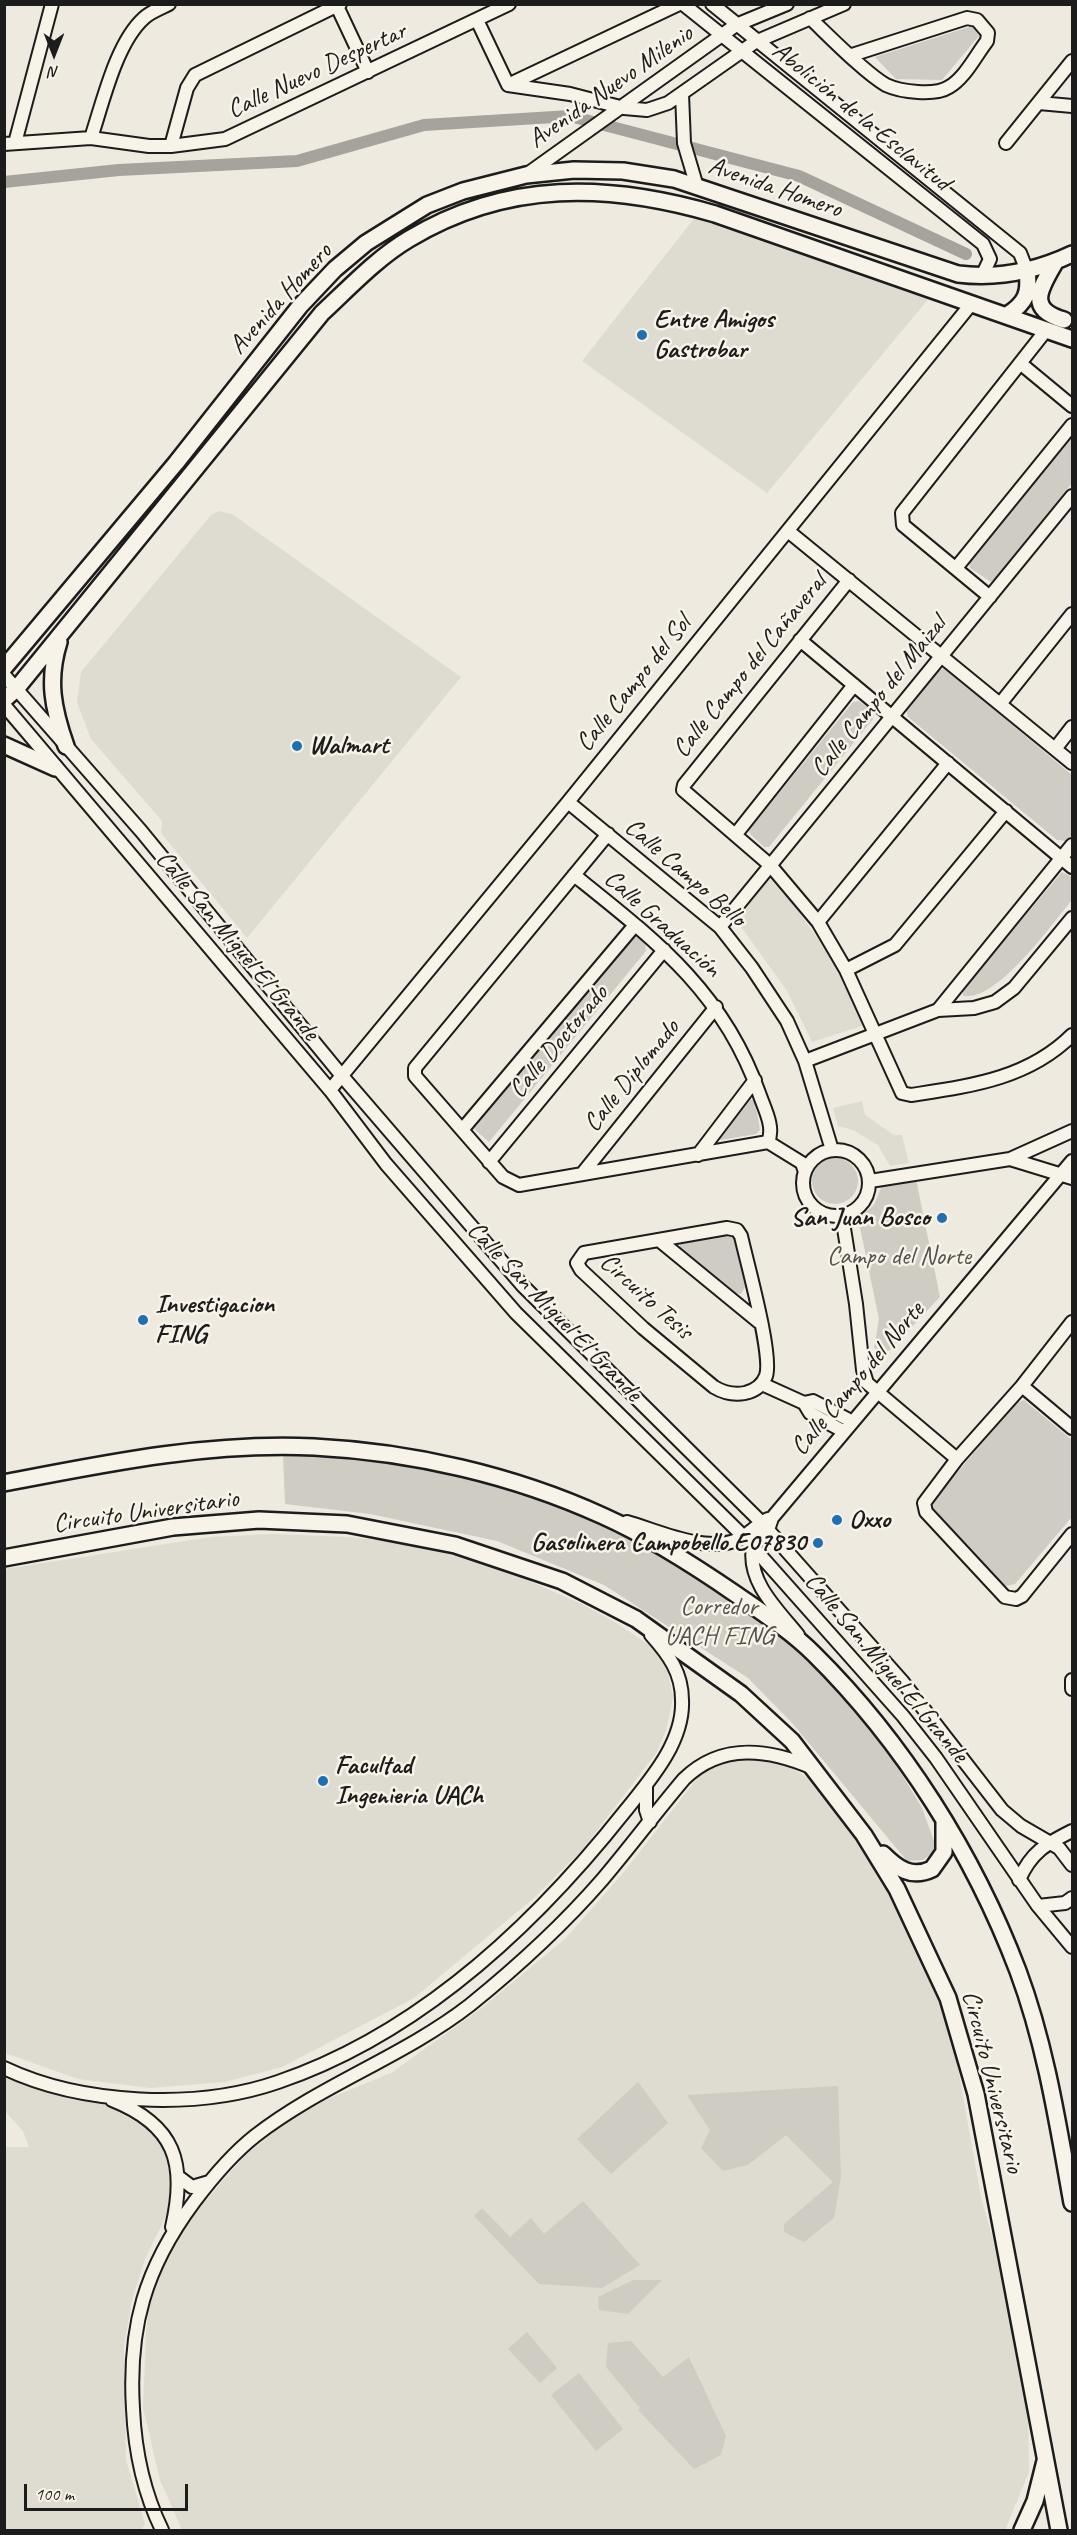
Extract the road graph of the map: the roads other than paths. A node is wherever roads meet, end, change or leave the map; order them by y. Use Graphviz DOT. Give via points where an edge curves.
graph roads {
  1 [pos="138,4"];
  2 [pos="169,4"];
  3 [pos="509,4"];
  4 [pos="681,4"];
  5 [pos="712,4"];
  6 [pos="787,4"];
  7 [pos="844,4"];
  8 [pos="53,5"];
  9 [pos="338,5"];
  10 [pos="144,17"];
  11 [pos="810,18"];
  12 [pos="477,20"];
  13 [pos="736,25"];
  14 [pos="722,35"];
  15 [pos="755,42"];
  16 [pos="742,50"];
  17 [pos="852,56"];
  18 [pos="1072,61"];
  19 [pos="368,72"];
  20 [pos="508,85"];
  21 [pos="682,94"];
  22 [pos="1039,103"];
  23 [pos="1072,106"];
  24 [pos="624,108"];
  25 [pos="91,138"];
  26 [pos="10,143"];
  27 [pos="1006,143"];
  28 [pos="171,146"];
  29 [pos="526,175"];
  30 [pos="697,187"];
  31 [pos="1072,254"];
  32 [pos="1056,261"];
  33 [pos="1027,271"];
  34 [pos="982,276"];
  35 [pos="976,305"];
  36 [pos="1007,315"];
  37 [pos="1068,320"];
  38 [pos="1026,322"];
  39 [pos="1047,329"];
  40 [pos="1072,339"];
  41 [pos="1020,363"];
  42 [pos="1072,406"];
  43 [pos="1072,425"];
  44 [pos="1072,496"];
  45 [pos="788,531"];
  46 [pos="956,568"];
  47 [pos="849,580"];
  48 [pos="990,597"];
  49 [pos="1072,614"];
  50 [pos="61,635"];
  51 [pos="800,640"];
  52 [pos="941,656"];
  53 [pos="4,668"];
  54 [pos="4,675"];
  55 [pos="854,685"];
  56 [pos="18,688"];
  57 [pos="4,700"];
  58 [pos="1000,704"];
  59 [pos="4,705"];
  60 [pos="892,716"];
  61 [pos="1072,728"];
  62 [pos="4,745"];
  63 [pos="66,746"];
  64 [pos="1055,749"];
  65 [pos="948,763"];
  66 [pos="1072,763"];
  67 [pos="55,768"];
  68 [pos="568,802"];
  69 [pos="1006,811"];
  70 [pos="608,834"];
  71 [pos="736,834"];
  72 [pos="1072,845"];
  73 [pos="1062,858"];
  74 [pos="770,865"];
  75 [pos="1072,867"];
  76 [pos="574,875"];
  77 [pos="1072,918"];
  78 [pos="818,922"];
  79 [pos="635,925"];
  80 [pos="720,927"];
  81 [pos="664,950"];
  82 [pos="846,970"];
  83 [pos="716,1007"];
  84 [pos="938,1010"];
  85 [pos="876,1034"];
  86 [pos="1072,1035"];
  87 [pos="805,1061"];
  88 [pos="342,1076"];
  89 [pos="755,1080"];
  90 [pos="330,1090"];
  91 [pos="462,1130"];
  92 [pos="1072,1131"];
  93 [pos="769,1139"];
  94 [pos="832,1150"];
  95 [pos="698,1155"];
  96 [pos="814,1158"];
  97 [pos="1010,1159"];
  98 [pos="1072,1161"];
  99 [pos="489,1162"];
  100 [pos="805,1172"];
  101 [pos="582,1174"];
  102 [pos="1068,1175"];
  103 [pos="870,1181"];
  104 [pos="842,1216"];
  105 [pos="659,1239"];
  106 [pos="759,1322"];
  107 [pos="1072,1322"];
  108 [pos="762,1383"];
  109 [pos="1022,1386"];
  110 [pos="875,1392"];
  111 [pos="804,1403"];
  112 [pos="851,1420"];
  113 [pos="1072,1428"];
  114 [pos="843,1431"];
  115 [pos="957,1459"];
  116 [pos="4,1483"];
  117 [pos="602,1515"];
  118 [pos="767,1523"];
  119 [pos="1072,1534"];
  120 [pos="744,1537"];
  121 [pos="753,1547"];
  122 [pos="4,1558"];
  123 [pos="636,1619"];
  124 [pos="812,1651"];
  125 [pos="1072,1680"];
  126 [pos="1072,1689"];
  127 [pos="817,1770"];
  128 [pos="646,1785"];
  129 [pos="944,1819"];
  130 [pos="650,1822"];
  131 [pos="1072,1831"];
  132 [pos="864,1835"];
  133 [pos="1049,1841"];
  134 [pos="1072,1865"];
  135 [pos="1019,1880"];
  136 [pos="1072,1898"];
  137 [pos="1038,1906"];
  138 [pos="1072,1947"];
  139 [pos="4,2068"];
  140 [pos="103,2096"];
  141 [pos="167,2098"];
  142 [pos="153,2122"];
  143 [pos="180,2178"];
  144 [pos="209,2182"];
  145 [pos="1072,2203"];
  146 [pos="170,2234"];
  147 [pos="1046,2455"];
  148 [pos="162,2530"];
  149 [pos="1022,2530"];
  150 [pos="1059,2530"];
  1 -- 10 [label="street"];
  2 -- 10 [label="street"];
  3 -- 12 [label="street, Calle Nuevo Despertar"];
  4 -- 14 [label="street, Abolición de la Esclavitud"];
  4 -- 20 [label="street"];
  5 -- 13 [label="street, Abolición de la Esclavitud"];
  6 -- 13 [label="street, Avenida Nuevo Milenio"];
  7 -- 11 [label="street, Avenida Nuevo Milenio"];
  8 -- 26 [label="street"];
  9 -- 19 [label="street"];
  9 -- 28 [label="street" via="195,75 187,88"];
  10 -- 25 [label="street" via="121,54"];
  11 -- 15 [label="street, Avenida Nuevo Milenio"];
  11 -- 17 [label="street"];
  12 -- 19 [label="street, Calle Nuevo Despertar"];
  12 -- 20 [label="street"];
  13 -- 14 [label="street, Avenida Nuevo Milenio"];
  13 -- 15 [label="street, Abolición de la Esclavitud"];
  14 -- 16 [label="street, Abolición de la Esclavitud"];
  14 -- 24 [label="street, Avenida Nuevo Milenio"];
  15 -- 16 [label="street, Avenida Nuevo Milenio"];
  15 -- 33 [label="street, Abolición de la Esclavitud" via="1020,253"];
  16 -- 21 [label="street, Avenida Nuevo Milenio"];
  16 -- 34 [label="street, Abolición de la Esclavitud" via="983,244 990,259"];
  17 -- 17 [label="street" via="886,84 940,91 955,83 987,41 988,33 977,20 968,18"];
  18 -- 22 [label="street"];
  19 -- 28 [label="street, Calle Nuevo Despertar" via="225,139"];
  20 -- 24 [label="street" via="570,94"];
  21 -- 24 [label="street, Avenida Nuevo Milenio" via="647,110"];
  21 -- 30 [label="street" via="684,143"];
  22 -- 23 [label="street"];
  22 -- 27 [label="street"];
  24 -- 29 [label="street, Avenida Nuevo Milenio"];
  25 -- 26 [label="street, Calle Nuevo Despertar"];
  25 -- 28 [label="street, Calle Nuevo Despertar"];
  29 -- 30 [label="main road, Avenida Homero" via="574,170 623,171"];
  29 -- 53 [label="main road, Avenida Homero" via="427,205 366,243 335,269 300,306 176,463"];
  30 -- 34 [label="main road, Avenida Homero" via="947,272"];
  31 -- 32 [label="main road, Avenida Homero"];
  32 -- 33 [label="main road, Avenida Homero"];
  32 -- 37 [label="main road" via="1042,285 1040,304 1047,315"];
  33 -- 34 [label="main road, Avenida Homero"];
  33 -- 36 [label="main road" via="1025,300"];
  35 -- 36 [label="main road, Avenida Homero"];
  35 -- 45 [label="street, Calle Campo del Sol"];
  35 -- 50 [label="main road, Avenida Homero" via="715,214 663,200 619,192 538,193 471,210 410,238 375,263 322,313"];
  36 -- 38 [label="main road, Avenida Homero"];
  37 -- 38 [label="main road"];
  38 -- 39 [label="main road, Avenida Homero"];
  39 -- 40 [label="main road, Avenida Homero"];
  39 -- 41 [label="street"];
  41 -- 42 [label="street"];
  41 -- 46 [label="street" via="902,513 903,525"];
  43 -- 46 [label="street"];
  44 -- 48 [label="street, Calle Campo del Maizal"];
  45 -- 47 [label="street"];
  45 -- 68 [label="street, Calle Campo del Sol"];
  46 -- 48 [label="street"];
  47 -- 51 [label="street, Calle Campo del Cañaveral"];
  47 -- 52 [label="street"];
  48 -- 52 [label="street, Calle Campo del Maizal"];
  49 -- 58 [label="street"];
  50 -- 56 [label="main road, Avenida Homero"];
  50 -- 63 [label="main road" via="51,685 55,714"];
  51 -- 55 [label="street, Calle Campo del Cañaveral"];
  51 -- 71 [label="street, Calle Campo del Cañaveral" via="684,785 684,792"];
  52 -- 58 [label="street"];
  52 -- 60 [label="street, Calle Campo del Maizal"];
  54 -- 56 [label="street, Calle San Miguel El Grande"];
  55 -- 60 [label="street, Calle Campo del Cañaveral"];
  55 -- 71 [label="street"];
  56 -- 57 [label="main road, Avenida Homero"];
  56 -- 63 [label="street, Calle San Miguel El Grande"];
  58 -- 64 [label="street"];
  59 -- 67 [label="street, Calle San Miguel El Grande"];
  60 -- 65 [label="street, Calle Campo del Cañaveral"];
  60 -- 74 [label="street, Calle Campo del Maizal"];
  61 -- 64 [label="street"];
  62 -- 67 [label="main road"];
  63 -- 88 [label="street, Calle San Miguel El Grande"];
  64 -- 66 [label="street"];
  65 -- 69 [label="street, Calle Campo del Cañaveral"];
  65 -- 78 [label="street"];
  67 -- 90 [label="street, Calle San Miguel El Grande"];
  68 -- 70 [label="street, Calle Campo Bello"];
  68 -- 88 [label="street, Calle Campo del Sol"];
  69 -- 73 [label="street, Calle Campo del Cañaveral"];
  69 -- 82 [label="street" via="895,945"];
  70 -- 76 [label="street, Calle Graduación"];
  70 -- 80 [label="street, Calle Campo Bello"];
  71 -- 74 [label="street, Calle Campo del Cañaveral"];
  72 -- 73 [label="street"];
  73 -- 75 [label="street, Calle Campo del Cañaveral"];
  73 -- 84 [label="street"];
  74 -- 78 [label="street, Calle Campo del Cañaveral"];
  74 -- 80 [label="street, Calle Campo del Maizal"];
  76 -- 79 [label="street, Calle Graduación"];
  76 -- 91 [label="street, Calle Graduación" via="414,1072"];
  77 -- 84 [label="street" via="995,1002 974,1008"];
  78 -- 82 [label="street, Calle Campo del Cañaveral"];
  79 -- 81 [label="street, Calle Graduación"];
  79 -- 91 [label="street, Calle Doctorado"];
  80 -- 87 [label="street, Calle Campo Bello" via="774,1001"];
  81 -- 83 [label="street, Calle Graduación"];
  81 -- 99 [label="street, Calle Doctorado"];
  82 -- 85 [label="street, Calle Campo del Cañaveral"];
  83 -- 89 [label="street, Calle Graduación"];
  83 -- 101 [label="street, Calle Diplomado"];
  84 -- 85 [label="street"];
  85 -- 86 [label="street, Calle Campo del Cañaveral" via="900,1090 911,1095 1022,1071"];
  85 -- 87 [label="street"];
  87 -- 94 [label="street, Calle Campo Bello"];
  88 -- 90 [label="street, Calle Campo del Sol"];
  88 -- 118 [label="street, Calle San Miguel El Grande" via="541,1306"];
  89 -- 93 [label="street, Calle Graduación" via="766,1113"];
  89 -- 95 [label="street"];
  90 -- 120 [label="street, Calle San Miguel El Grande" via="386,1164 516,1313"];
  91 -- 99 [label="street"];
  92 -- 97 [label="street"];
  93 -- 95 [label="street"];
  93 -- 96 [label="street"];
  93 -- 100 [label="street" via="802,1163"];
  94 -- 96 [label="street"];
  94 -- 103 [label="street" via="853,1154 867,1170"];
  95 -- 101 [label="street"];
  96 -- 100 [label="street"];
  97 -- 102 [label="street"];
  97 -- 103 [label="street"];
  98 -- 102 [label="street, Calle Campo del Norte"];
  99 -- 101 [label="street" via="508,1181 519,1185"];
  100 -- 104 [label="street" via="803,1184 809,1202 823,1214"];
  102 -- 110 [label="street, Calle Campo del Norte"];
  103 -- 104 [label="street" via="865,1200"];
  104 -- 110 [label="street" via="863,1370"];
  105 -- 106 [label="street, Circuito Tesis"];
  105 -- 106 [label="street, Circuito Tesis" via="727,1228 737,1230"];
  105 -- 108 [label="street, Circuito Tesis" via="584,1254 577,1263 643,1328 714,1387 741,1394"];
  106 -- 108 [label="street, Circuito Tesis" via="767,1350"];
  107 -- 109 [label="street"];
  108 -- 111 [label="street"];
  109 -- 113 [label="street"];
  109 -- 115 [label="street"];
  110 -- 112 [label="street, Calle Campo del Norte"];
  110 -- 115 [label="street"];
  111 -- 112 [label="street" via="813,1401"];
  111 -- 114 [label="street" via="810,1413"];
  112 -- 114 [label="street, Calle Campo del Norte"];
  114 -- 118 [label="street, Calle Campo del Norte"];
  115 -- 119 [label="street" via="926,1499 924,1508 1005,1597 1022,1596"];
  116 -- 117 [label="main road, Circuito Universitario" via="177,1451 312,1447 402,1456 465,1470"];
  117 -- 120 [label="street" via="694,1541 724,1543"];
  117 -- 124 [label="main road, Circuito Universitario" via="703,1572"];
  118 -- 120 [label="street, Calle Campo del Norte"];
  118 -- 121 [label="street, Calle Campo del Norte"];
  118 -- 133 [label="street, Calle San Miguel El Grande" via="902,1681 1002,1810"];
  120 -- 121 [label="street, Calle San Miguel El Grande"];
  121 -- 124 [label="street" via="752,1564 759,1585"];
  121 -- 135 [label="street, Calle San Miguel El Grande" via="920,1736"];
  122 -- 123 [label="main road, Circuito Universitario" via="173,1527 259,1520 347,1524 455,1545 526,1567"];
  123 -- 127 [label="main road, Circuito Universitario" via="741,1694"];
  123 -- 128 [label="street" via="675,1666 682,1701 675,1739"];
  124 -- 129 [label="main road, Circuito Universitario" via="887,1739"];
  125 -- 126 [label="street"];
  127 -- 130 [label="street" via="768,1753 722,1756 692,1771"];
  127 -- 132 [label="main road, Circuito Universitario"];
  128 -- 130 [label="street"];
  128 -- 141 [label="street" via="555,1895 512,1937 420,2008 333,2060 276,2083 218,2097"];
  129 -- 132 [label="main road" via="942,1859 925,1873 903,1871"];
  129 -- 145 [label="main road, Circuito Universitario" via="972,1868 1019,1975 1042,2049"];
  130 -- 144 [label="street" via="575,1910 494,1985 413,2044 274,2122 240,2148"];
  131 -- 133 [label="street"];
  132 -- 147 [label="main road, Circuito Universitario" via="918,1929 962,2041 976,2094"];
  133 -- 134 [label="street, Calle San Miguel El Grande"];
  133 -- 135 [label="street" via="1029,1859"];
  135 -- 137 [label="street, Calle San Miguel El Grande"];
  136 -- 137 [label="street" via="1065,1903"];
  137 -- 138 [label="street, Calle San Miguel El Grande"];
  139 -- 140 [label="street" via="61,2089"];
  140 -- 141 [label="street"];
  140 -- 142 [label="street"];
  141 -- 142 [label="street" via="154,2110"];
  142 -- 143 [label="street" via="175,2154"];
  143 -- 144 [label="street" via="192,2187"];
  143 -- 146 [label="street"];
  144 -- 146 [label="street"];
  146 -- 148 [label="street" via="145,2289 132,2373 140,2474"];
  147 -- 149 [label="main road" via="1035,2500"];
  147 -- 150 [label="main road, Circuito Universitario"];
}
